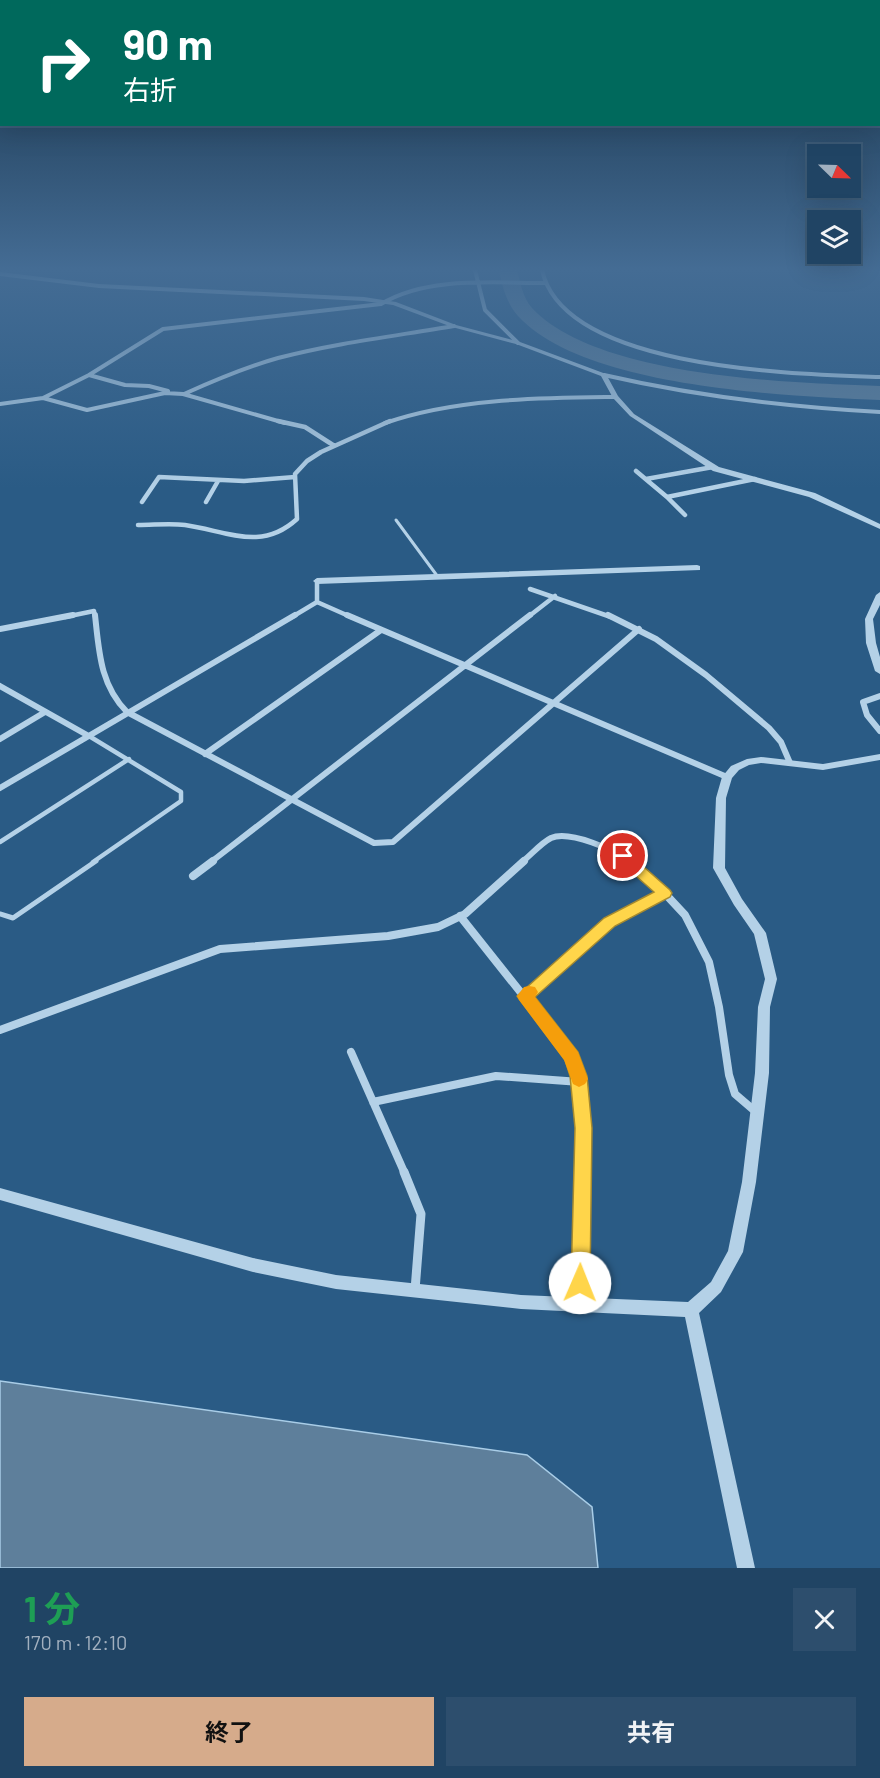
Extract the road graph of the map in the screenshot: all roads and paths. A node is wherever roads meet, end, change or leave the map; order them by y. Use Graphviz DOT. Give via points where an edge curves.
graph roads {
  1 [pos="140,343"];
  2 [pos="349,343"];
  3 [pos="518,343"];
  4 [pos="630,343"];
  5 [pos="89,375"];
  6 [pos="604,375"];
  7 [pos="880,377"];
  8 [pos="175,393"];
  9 [pos="183,394"];
  10 [pos="615,397"];
  11 [pos="43,398"];
  12 [pos="0,405"];
  13 [pos="880,412"];
  14 [pos="333,445"];
  15 [pos="713,467"];
  16 [pos="636,471"];
  17 [pos="295,477"];
  18 [pos="646,479"];
  19 [pos="756,479"];
  20 [pos="218,481"];
  21 [pos="667,497"];
  22 [pos="142,502"];
  23 [pos="206,502"];
  24 [pos="685,514"];
  25 [pos="396,520"];
  26 [pos="138,525"];
  27 [pos="879,525"];
  28 [pos="697,568"];
  29 [pos="438,577"];
  30 [pos="317,581"];
  31 [pos="530,589"];
  32 [pos="880,595"];
  33 [pos="555,596"];
  34 [pos="317,602"];
  35 [pos="0,629"];
  36 [pos="639,629"];
  37 [pos="381,630"];
  38 [pos="466,664"];
  39 [pos="880,671"];
  40 [pos="0,686"];
  41 [pos="880,696"];
  42 [pos="554,703"];
  43 [pos="45,712"];
  44 [pos="127,712"];
  45 [pos="880,731"];
  46 [pos="87,735"];
  47 [pos="0,739"];
  48 [pos="205,754"];
  49 [pos="880,757"];
  50 [pos="129,759"];
  51 [pos="790,763"];
  52 [pos="727,777"];
  53 [pos="0,788"];
  54 [pos="292,799"];
  55 [pos="0,842"];
  56 [pos="194,876"];
  57 [pos="665,893"];
  58 [pos="0,914"];
  59 [pos="460,916"];
  60 [pos="525,996"];
  61 [pos="0,1030"];
  62 [pos="351,1053"];
  63 [pos="580,1082"];
  64 [pos="373,1102"];
  65 [pos="756,1112"];
  66 [pos="0,1194"];
  67 [pos="415,1291"];
  68 [pos="580,1305"];
  69 [pos="692,1311"];
  70 [pos="746,1568"];
  1 -- 5 [label="street"];
  2 -- 9 [label="street" via="233,372"];
  3 -- 6 [label="street"];
  4 -- 7 [label="street" via="680,358 764,371"];
  5 -- 8 [label="street"];
  5 -- 11 [label="street"];
  6 -- 10 [label="street"];
  6 -- 13 [label="street" via="724,400"];
  8 -- 9 [label="street"];
  8 -- 11 [label="street" via="87,410"];
  9 -- 14 [label="street" via="305,427"];
  10 -- 14 [label="street" via="564,398 442,411 390,422"];
  10 -- 15 [label="street" via="632,415"];
  11 -- 12 [label="street"];
  14 -- 17 [label="street" via="306,460"];
  15 -- 18 [label="street"];
  15 -- 19 [label="street"];
  16 -- 18 [label="street"];
  17 -- 20 [label="street"];
  17 -- 26 [label="street" via="297,519 289,529 275,536 242,537 183,524"];
  18 -- 21 [label="street"];
  19 -- 21 [label="street"];
  19 -- 27 [label="street" via="812,495"];
  20 -- 22 [label="street" via="159,477"];
  20 -- 23 [label="street"];
  21 -- 24 [label="street"];
  25 -- 29 [label="lane"];
  28 -- 29 [label="street"];
  29 -- 30 [label="street"];
  30 -- 34 [label="street"];
  31 -- 33 [label="street"];
  32 -- 39 [label="street" via="869,619 871,643"];
  33 -- 36 [label="street"];
  33 -- 38 [label="street"];
  34 -- 37 [label="street"];
  34 -- 44 [label="street"];
  35 -- 44 [label="street" via="94,611 106,682 116,703"];
  36 -- 42 [label="street"];
  36 -- 51 [label="street" via="672,650 769,728 781,742"];
  37 -- 38 [label="street"];
  37 -- 48 [label="street"];
  38 -- 42 [label="street"];
  38 -- 54 [label="street"];
  40 -- 43 [label="street"];
  41 -- 45 [label="street" via="863,702 867,716"];
  42 -- 52 [label="street"];
  42 -- 54 [label="street" via="393,842 374,843"];
  43 -- 46 [label="street"];
  43 -- 47 [label="street"];
  44 -- 46 [label="street"];
  44 -- 48 [label="street"];
  46 -- 50 [label="lane"];
  46 -- 53 [label="street"];
  48 -- 54 [label="street"];
  49 -- 51 [label="street" via="824,767"];
  50 -- 55 [label="lane"];
  50 -- 58 [label="lane" via="181,792 181,801 13,918"];
  51 -- 52 [label="street" via="747,762"];
  52 -- 65 [label="street" via="721,798 719,868 760,933 771,979 764,1007 762,1073"];
  54 -- 56 [label="street"];
  57 -- 59 [label="street" via="623,856 571,836 552,838"];
  57 -- 60 [label="street" via="609,922"];
  57 -- 65 [label="street" via="685,915 709,962 729,1076 735,1094"];
  59 -- 60 [label="street"];
  59 -- 61 [label="street" via="438,927 388,936 220,950"];
  60 -- 63 [label="street" via="572,1057"];
  62 -- 64 [label="street"];
  63 -- 64 [label="street" via="496,1076"];
  63 -- 68 [label="street" via="584,1128"];
  64 -- 67 [label="street" via="421,1214"];
  65 -- 69 [label="street" via="735,1252 716,1287"];
  66 -- 67 [label="street" via="253,1265 336,1282"];
  67 -- 68 [label="street"];
  68 -- 69 [label="street"];
  69 -- 70 [label="street"];
}
